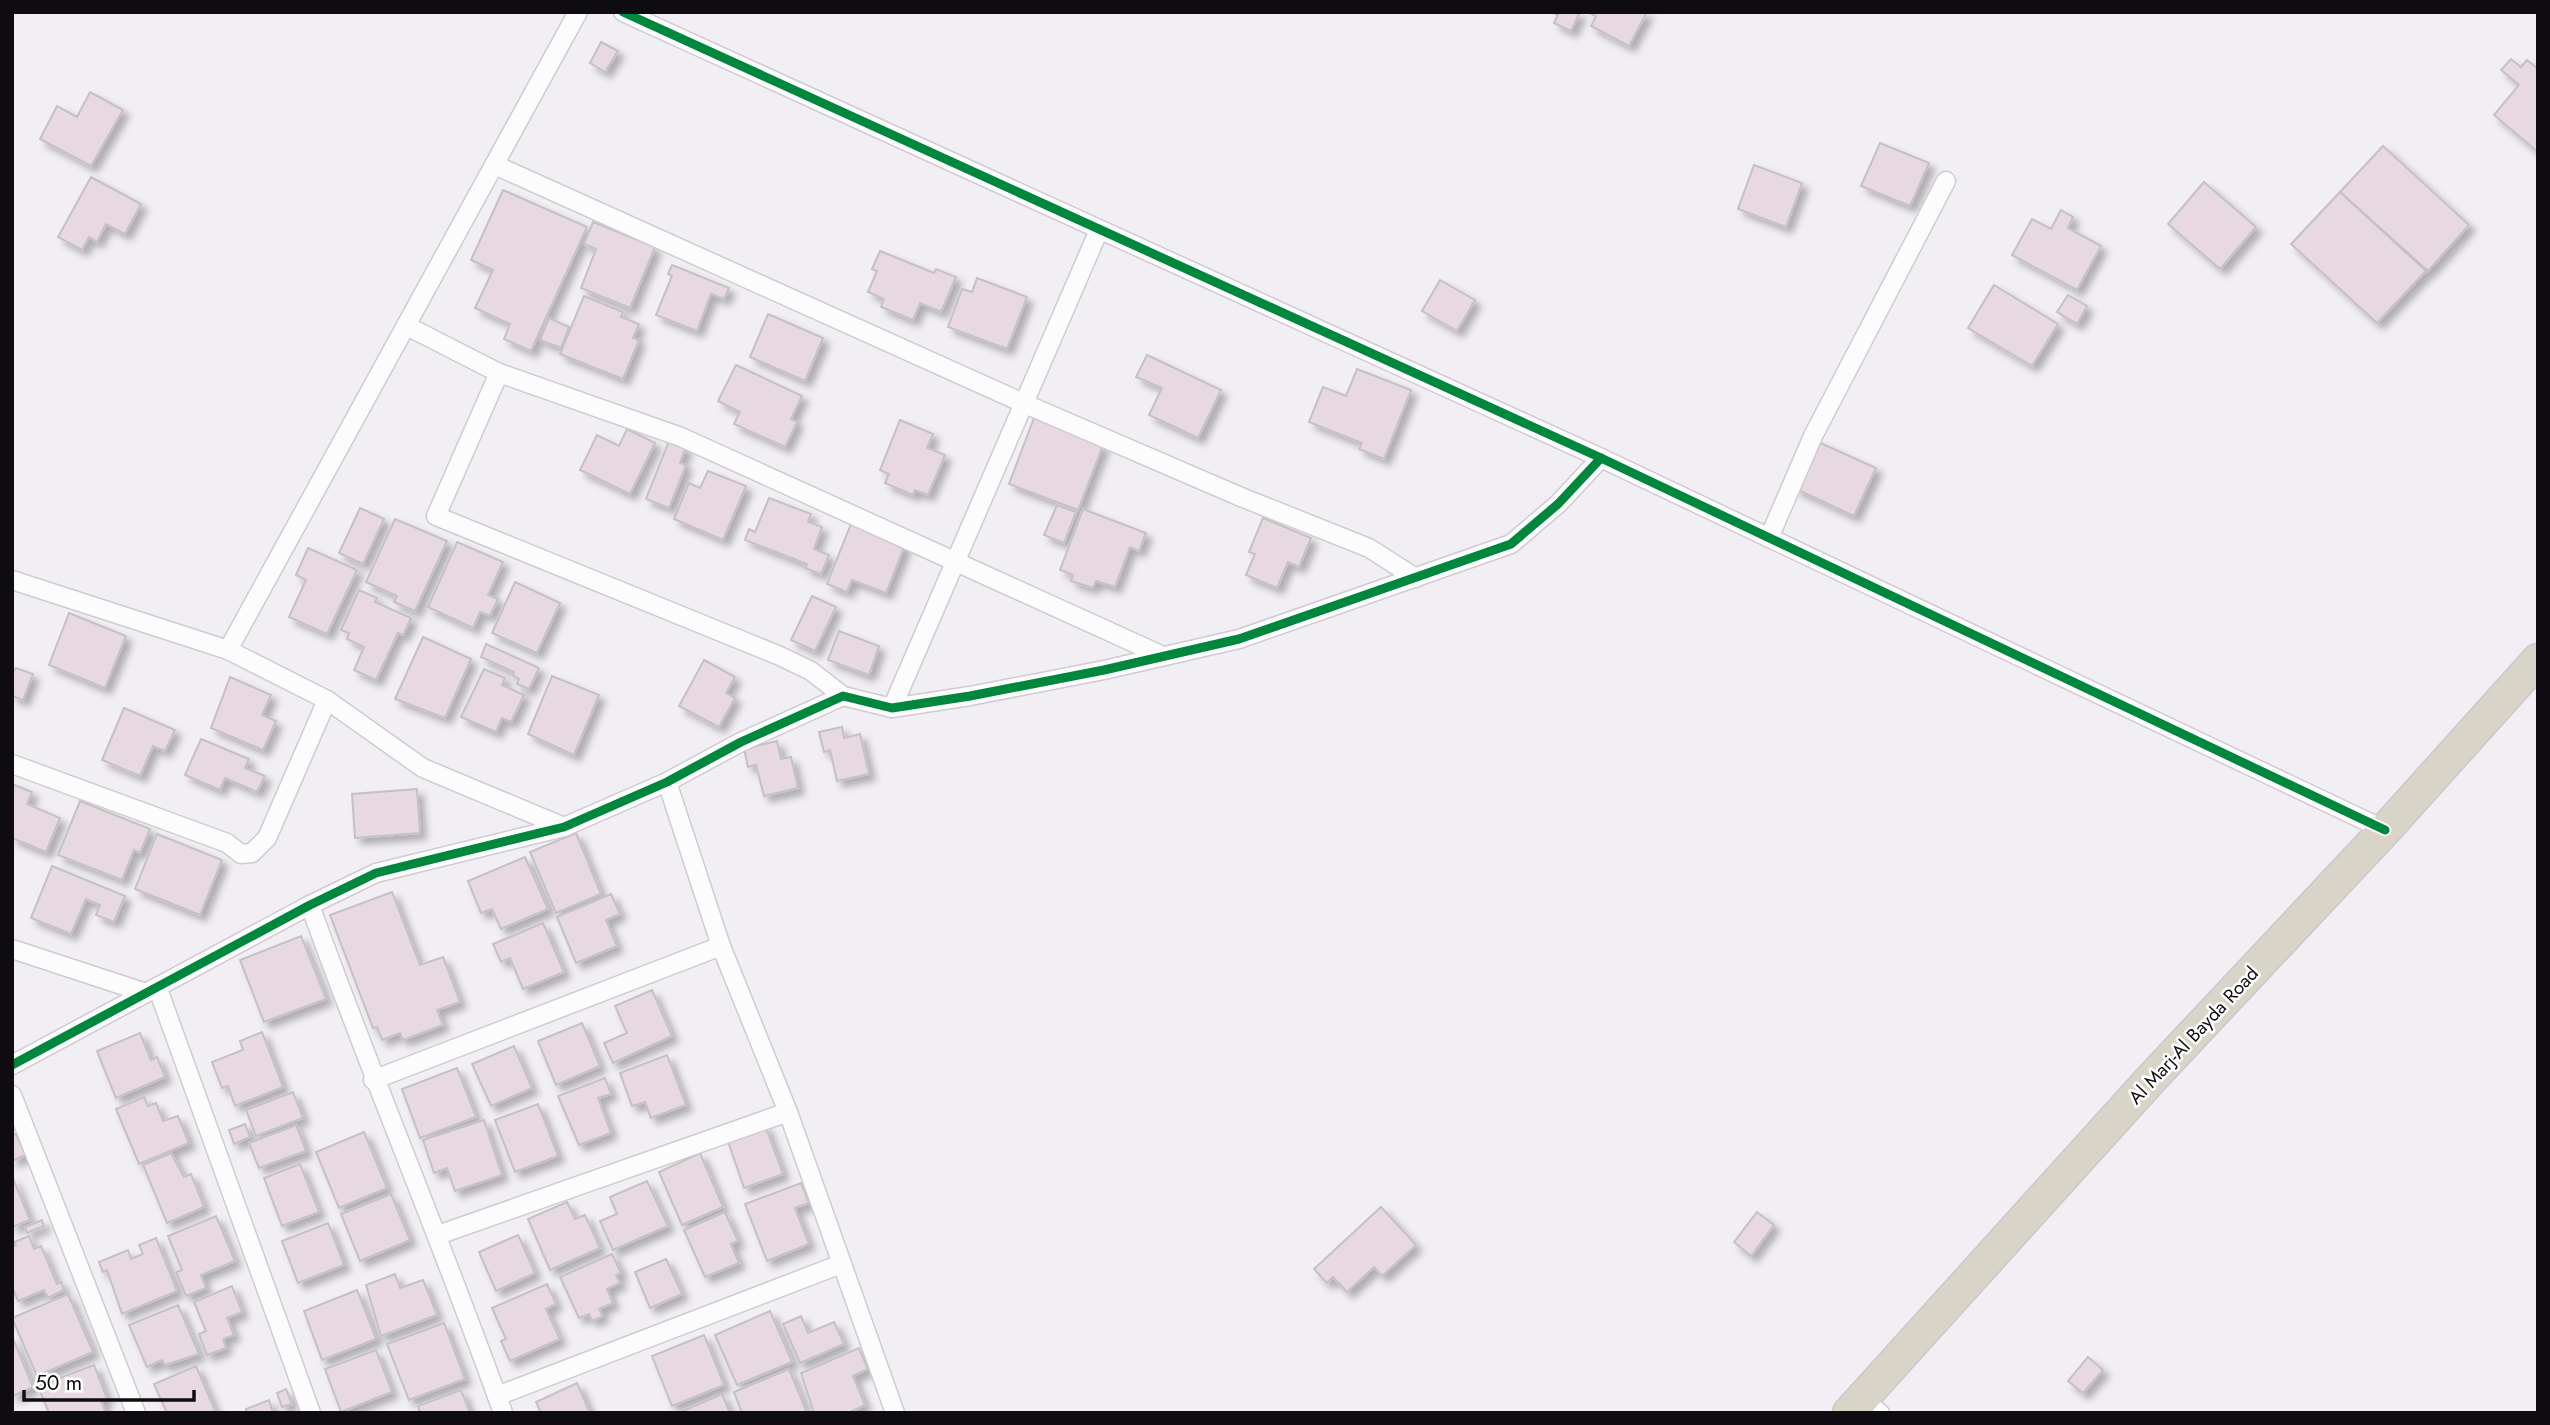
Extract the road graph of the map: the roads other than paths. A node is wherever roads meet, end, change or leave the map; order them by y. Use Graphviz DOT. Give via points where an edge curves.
graph roads {
  1 [pos="578,12"];
  2 [pos="623,12"];
  3 [pos="495,165"];
  4 [pos="1946,181"];
  5 [pos="1099,230"];
  6 [pos="407,326"];
  7 [pos="499,373"];
  8 [pos="1023,403"];
  9 [pos="1601,458"];
  10 [pos="1769,538"];
  11 [pos="954,561"];
  12 [pos="1416,578"];
  13 [pos="12,580"];
  14 [pos="228,650"];
  15 [pos="1163,656"];
  16 [pos="2538,660"];
  17 [pos="843,696"];
  18 [pos="327,701"];
  19 [pos="892,708"];
  20 [pos="12,764"];
  21 [pos="667,782"];
  22 [pos="564,827"];
  23 [pos="2385,830"];
  24 [pos="310,905"];
  25 [pos="721,946"];
  26 [pos="12,949"];
  27 [pos="152,991"];
  28 [pos="12,1065"];
  29 [pos="373,1080"];
  30 [pos="12,1095"];
  31 [pos="788,1112"];
  32 [pos="438,1235"];
  33 [pos="841,1265"];
  34 [pos="500,1404"];
  35 [pos="1864,1408"];
  36 [pos="136,1413"];
  37 [pos="311,1413"];
  38 [pos="895,1413"];
  1 -- 3 [label="street"];
  2 -- 5 [label="street"];
  3 -- 6 [label="street"];
  3 -- 8 [label="street"];
  4 -- 10 [label="street" via="1813,436"];
  5 -- 8 [label="street"];
  5 -- 9 [label="street"];
  6 -- 7 [label="street"];
  6 -- 14 [label="street"];
  7 -- 11 [label="street" via="681,437"];
  7 -- 17 [label="street" via="436,516 780,656 811,671"];
  8 -- 11 [label="street"];
  8 -- 12 [label="street" via="1369,548"];
  9 -- 10 [label="street"];
  9 -- 12 [label="street" via="1558,504 1511,544"];
  10 -- 23 [label="street"];
  11 -- 15 [label="street"];
  11 -- 19 [label="street"];
  12 -- 15 [label="street" via="1239,639"];
  13 -- 14 [label="street"];
  14 -- 18 [label="street"];
  15 -- 19 [label="street"];
  16 -- 23 [label="highway, Al Marj-Al Bayda Road"];
  17 -- 19 [label="street"];
  17 -- 21 [label="street"];
  18 -- 20 [label="street" via="267,838 252,853 241,854 227,843"];
  18 -- 22 [label="street" via="424,768"];
  21 -- 22 [label="street"];
  21 -- 25 [label="street"];
  22 -- 24 [label="street" via="376,873"];
  23 -- 35 [label="highway, Al Marj-Al Bayda Road" via="2152,1078"];
  24 -- 27 [label="street"];
  24 -- 29 [label="street"];
  25 -- 29 [label="street"];
  25 -- 31 [label="street"];
  26 -- 27 [label="street"];
  27 -- 28 [label="street"];
  27 -- 37 [label="street"];
  29 -- 32 [label="street"];
  30 -- 36 [label="street"];
  31 -- 32 [label="street"];
  31 -- 33 [label="street"];
  32 -- 34 [label="street"];
  33 -- 34 [label="street"];
  33 -- 38 [label="street"];
}
